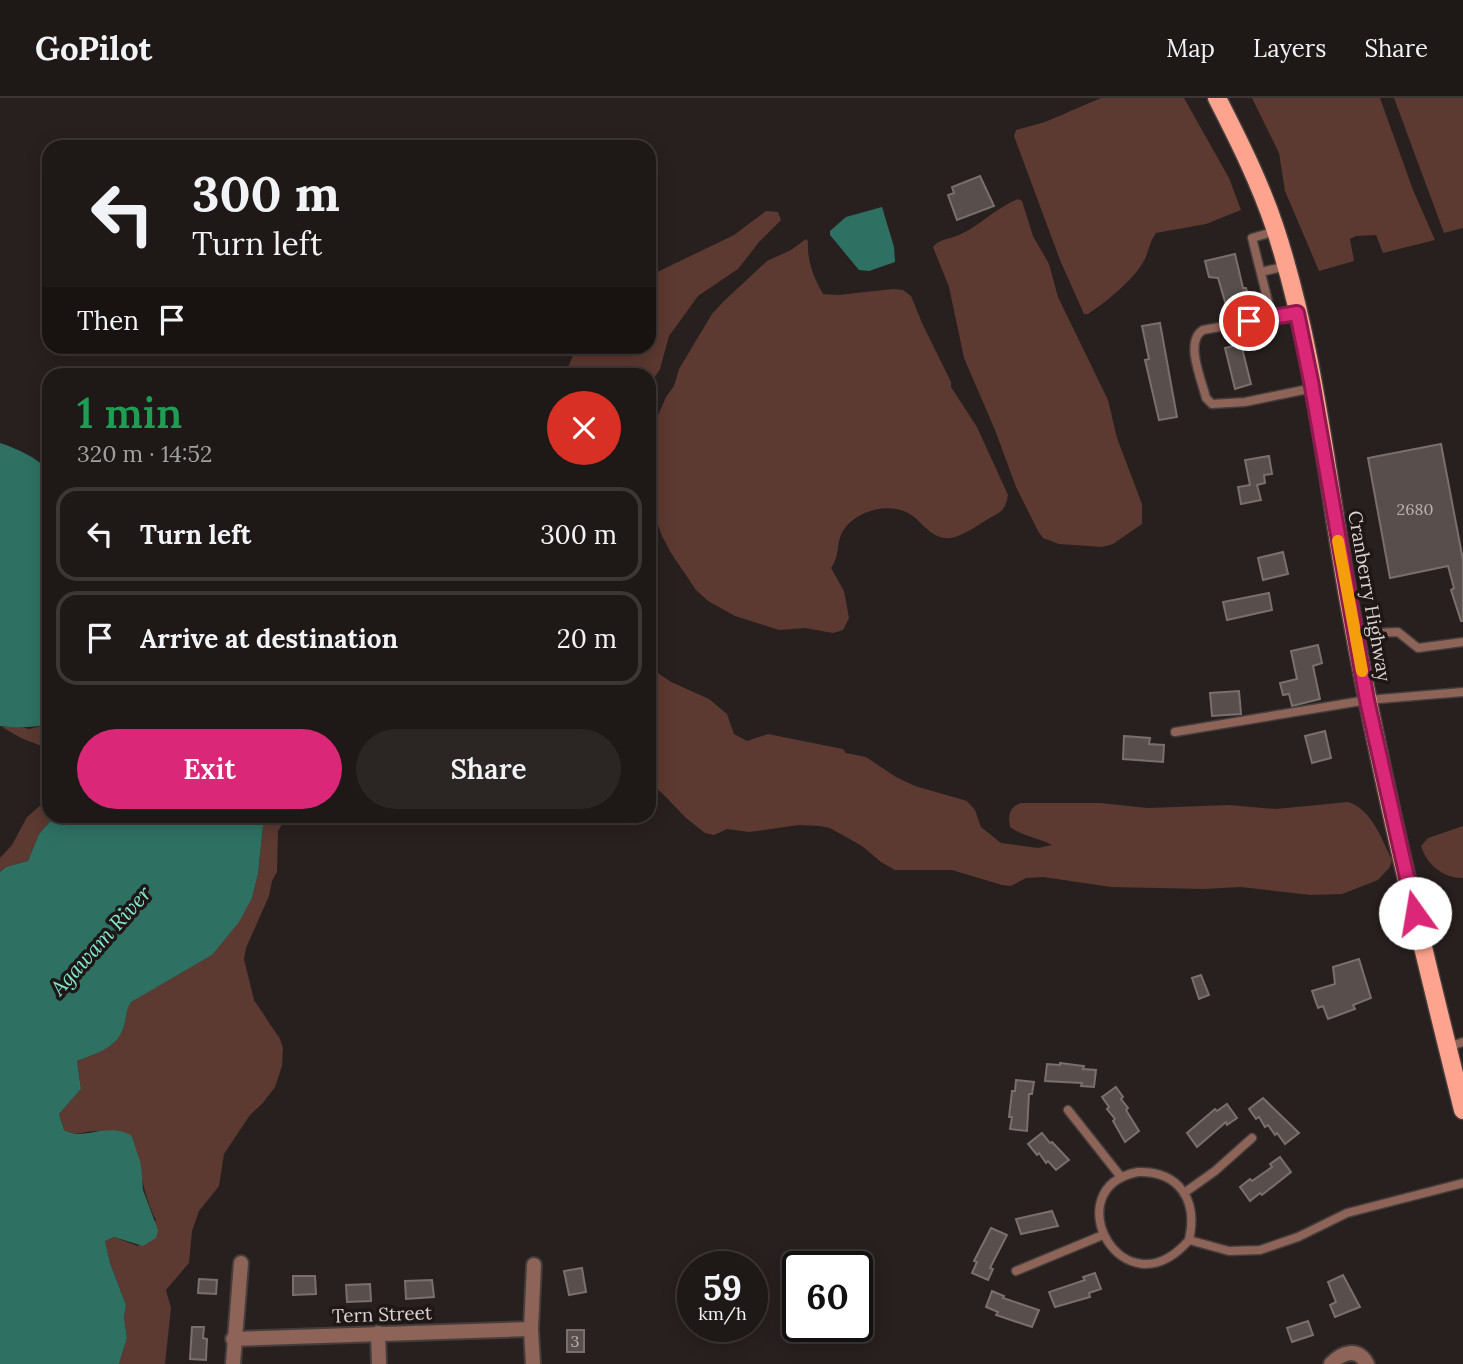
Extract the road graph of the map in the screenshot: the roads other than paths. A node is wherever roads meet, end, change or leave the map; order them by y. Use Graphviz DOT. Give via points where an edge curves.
graph roads {
  1 [pos="1217,98"];
  2 [pos="1276,231"];
  3 [pos="1287,266"];
  4 [pos="1261,272"];
  5 [pos="1297,313"];
  6 [pos="1272,317"];
  7 [pos="1312,388"];
  8 [pos="1355,634"];
  9 [pos="1463,642"];
  10 [pos="1463,692"];
  11 [pos="1367,700"];
  12 [pos="1175,732"];
  13 [pos="1455,1044"];
  14 [pos="1068,1110"];
  15 [pos="1463,1110"];
  16 [pos="1252,1138"];
  17 [pos="1121,1177"];
  18 [pos="1463,1183"];
  19 [pos="1184,1193"];
  20 [pos="1103,1235"];
  21 [pos="1189,1240"];
  22 [pos="241,1263"];
  23 [pos="534,1265"];
  24 [pos="1016,1271"];
  25 [pos="531,1329"];
  26 [pos="378,1333"];
  27 [pos="233,1339"];
  28 [pos="233,1364"];
  29 [pos="379,1364"];
  30 [pos="533,1364"];
  31 [pos="1331,1364"];
  32 [pos="1367,1364"];
  1 -- 2 [label="main road, Cranberry Highway" via="1252,168"];
  2 -- 3 [label="main road, Cranberry Highway"];
  2 -- 4 [label="lane" via="1252,237"];
  3 -- 4 [label="lane"];
  3 -- 5 [label="main road, Cranberry Highway"];
  4 -- 6 [label="lane"];
  5 -- 6 [label="lane"];
  5 -- 7 [label="main road, Cranberry Highway"];
  6 -- 7 [label="lane" via="1198,333 1193,345 1206,398 1220,405"];
  7 -- 8 [label="main road, Cranberry Highway"];
  8 -- 9 [label="lane" via="1398,632 1418,649"];
  8 -- 11 [label="main road, Cranberry Highway"];
  10 -- 11 [label="lane"];
  11 -- 12 [label="lane"];
  11 -- 13 [label="main road, Cranberry Highway"];
  13 -- 15 [label="main road, Cranberry Highway"];
  14 -- 17 [label="lane"];
  16 -- 19 [label="lane"];
  17 -- 19 [label="lane" via="1158,1173"];
  17 -- 20 [label="lane" via="1108,1188 1100,1204"];
  18 -- 21 [label="lane" via="1348,1213 1260,1250 1229,1251"];
  19 -- 21 [label="lane" via="1191,1218"];
  20 -- 21 [label="lane" via="1120,1256 1144,1264 1163,1259"];
  20 -- 24 [label="lane"];
  22 -- 27 [label="street"];
  23 -- 25 [label="street"];
  25 -- 26 [label="street, Tern Street"];
  25 -- 30 [label="street"];
  26 -- 27 [label="street, Tern Street"];
  26 -- 29 [label="street"];
  27 -- 28 [label="street"];
  31 -- 32 [label="street" via="1353,1352"];
}
